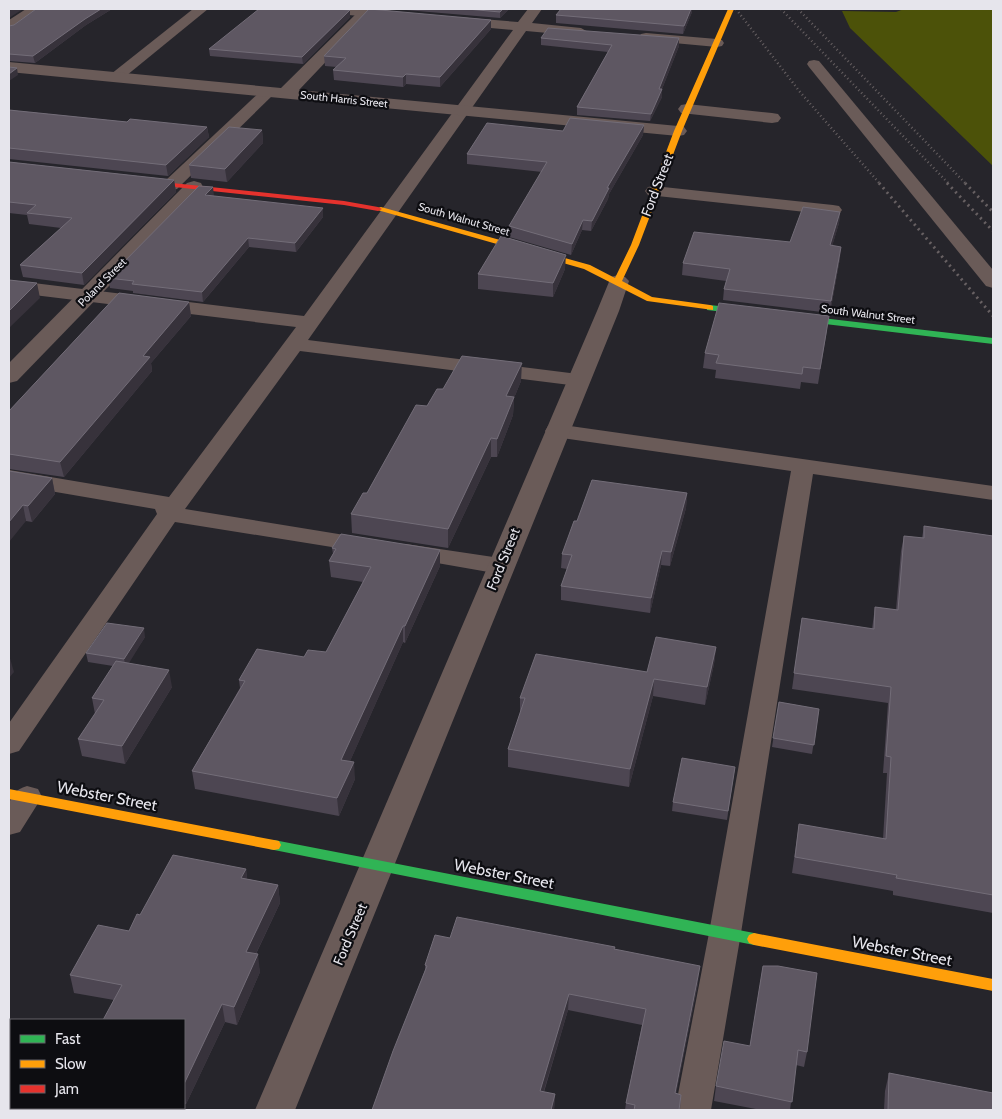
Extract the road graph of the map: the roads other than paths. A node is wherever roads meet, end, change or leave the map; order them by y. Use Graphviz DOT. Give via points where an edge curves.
graph roads {
  1 [pos="36,9"];
  2 [pos="201,9"];
  3 [pos="327,9"];
  4 [pos="535,9"];
  5 [pos="731,9"];
  6 [pos="367,10"];
  7 [pos="405,16"];
  8 [pos="444,20"];
  9 [pos="9,27"];
  10 [pos="523,27"];
  11 [pos="591,32"];
  12 [pos="630,36"];
  13 [pos="717,43"];
  14 [pos="814,64"];
  15 [pos="9,67"];
  16 [pos="116,77"];
  17 [pos="268,92"];
  18 [pos="286,93"];
  19 [pos="688,109"];
  20 [pos="463,110"];
  21 [pos="772,118"];
  22 [pos="678,131"];
  23 [pos="122,179"];
  24 [pos="171,185"];
  25 [pos="194,187"];
  26 [pos="654,191"];
  27 [pos="833,210"];
  28 [pos="389,211"];
  29 [pos="618,281"];
  30 [pos="993,282"];
  31 [pos="9,286"];
  32 [pos="88,295"];
  33 [pos="309,323"];
  34 [pos="993,341"];
  35 [pos="295,344"];
  36 [pos="9,376"];
  37 [pos="578,380"];
  38 [pos="556,431"];
  39 [pos="803,466"];
  40 [pos="9,477"];
  41 [pos="993,492"];
  42 [pos="169,514"];
  43 [pos="500,566"];
  44 [pos="9,744"];
  45 [pos="18,795"];
  46 [pos="9,824"];
  47 [pos="379,866"];
  48 [pos="725,933"];
  49 [pos="993,985"];
  50 [pos="275,1110"];
  51 [pos="693,1110"];
  1 -- 9 [label="street"];
  2 -- 16 [label="lane"];
  3 -- 6 [label="lane"];
  4 -- 10 [label="lane"];
  5 -- 13 [label="street, Ford Street"];
  6 -- 7 [label="lane"];
  6 -- 18 [label="street"];
  8 -- 10 [label="lane"];
  10 -- 11 [label="lane"];
  10 -- 20 [label="lane"];
  12 -- 13 [label="lane"];
  13 -- 19 [label="street, Ford Street"];
  14 -- 30 [label="lane"];
  15 -- 16 [label="street, South Harris Street"];
  16 -- 17 [label="street, South Harris Street"];
  17 -- 18 [label="street, South Harris Street"];
  17 -- 24 [label="lane"];
  18 -- 20 [label="street, South Harris Street"];
  19 -- 21 [label="street"];
  19 -- 22 [label="street, Ford Street"];
  20 -- 22 [label="street, South Harris Street"];
  20 -- 28 [label="lane"];
  22 -- 26 [label="street, Ford Street"];
  23 -- 24 [label="street, South Walnut Street"];
  24 -- 25 [label="street, South Walnut Street"];
  25 -- 28 [label="street, South Walnut Street"];
  25 -- 32 [label="street, Poland Street"];
  26 -- 27 [label="lane"];
  26 -- 29 [label="street, Ford Street"];
  28 -- 29 [label="street, South Walnut Street" via="587,267"];
  28 -- 33 [label="lane"];
  29 -- 34 [label="street, South Walnut Street" via="650,299"];
  29 -- 37 [label="street, Ford Street"];
  31 -- 32 [label="lane"];
  32 -- 33 [label="lane"];
  32 -- 36 [label="street, Poland Street"];
  33 -- 35 [label="lane"];
  35 -- 37 [label="lane"];
  35 -- 42 [label="lane"];
  37 -- 38 [label="street, Ford Street"];
  38 -- 39 [label="lane"];
  38 -- 43 [label="street, Ford Street"];
  39 -- 41 [label="lane"];
  39 -- 48 [label="lane"];
  40 -- 42 [label="lane" via="164,503"];
  42 -- 43 [label="lane"];
  42 -- 44 [label="lane"];
  43 -- 47 [label="street, Ford Street"];
  45 -- 46 [label="lane"];
  45 -- 47 [label="street, Webster Street"];
  47 -- 48 [label="street, Webster Street"];
  47 -- 50 [label="street, Ford Street"];
  48 -- 49 [label="street, Webster Street"];
  48 -- 51 [label="lane"];
}
